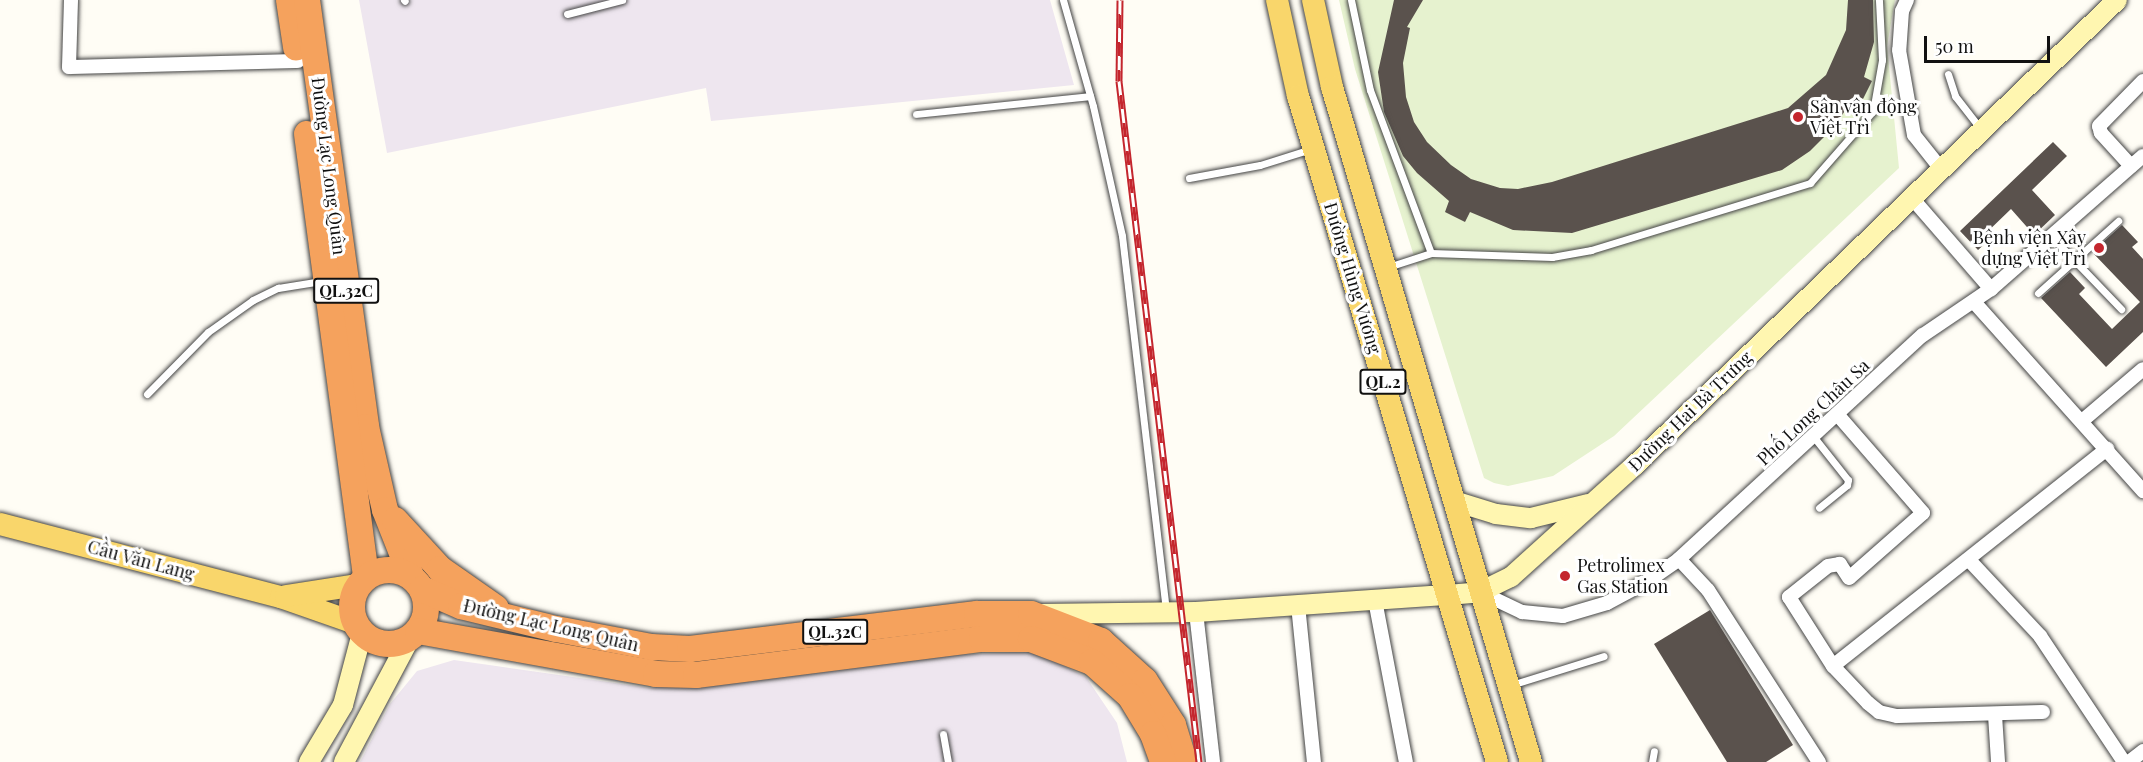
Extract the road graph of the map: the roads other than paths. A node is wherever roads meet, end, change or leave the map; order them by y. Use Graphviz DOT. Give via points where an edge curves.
graph roads {
  1 [pos="71,0"];
  2 [pos="289,0"];
  3 [pos="307,0"];
  4 [pos="622,0"];
  5 [pos="1063,0"];
  6 [pos="1277,0"];
  7 [pos="1313,0"];
  8 [pos="1351,0"];
  9 [pos="1879,0"];
  10 [pos="1907,0"];
  11 [pos="2117,0"];
  12 [pos="567,14"];
  13 [pos="298,61"];
  14 [pos="1948,74"];
  15 [pos="2143,81"];
  16 [pos="1090,96"];
  17 [pos="916,114"];
  18 [pos="1982,130"];
  19 [pos="1313,148"];
  20 [pos="318,151"];
  21 [pos="2143,156"];
  22 [pos="2131,166"];
  23 [pos="1941,169"];
  24 [pos="1189,178"];
  25 [pos="1911,197"];
  26 [pos="2118,221"];
  27 [pos="2052,237"];
  28 [pos="1431,253"];
  29 [pos="2074,261"];
  30 [pos="1385,268"];
  31 [pos="324,281"];
  32 [pos="1991,290"];
  33 [pos="2038,292"];
  34 [pos="1974,302"];
  35 [pos="2121,309"];
  36 [pos="2143,369"];
  37 [pos="147,394"];
  38 [pos="1837,414"];
  39 [pos="2082,421"];
  40 [pos="1813,436"];
  41 [pos="2107,449"];
  42 [pos="2143,491"];
  43 [pos="1454,501"];
  44 [pos="1596,501"];
  45 [pos="1819,508"];
  46 [pos="386,510"];
  47 [pos="0,524"];
  48 [pos="1679,559"];
  49 [pos="1969,560"];
  50 [pos="362,581"];
  51 [pos="416,583"];
  52 [pos="1480,592"];
  53 [pos="1448,595"];
  54 [pos="281,597"];
  55 [pos="1375,600"];
  56 [pos="1298,605"];
  57 [pos="1196,612"];
  58 [pos="1167,613"];
  59 [pos="511,618"];
  60 [pos="1031,626"];
  61 [pos="359,628"];
  62 [pos="1074,631"];
  63 [pos="414,634"];
  64 [pos="1604,656"];
  65 [pos="1833,666"];
  66 [pos="1508,686"];
  67 [pos="2043,712"];
  68 [pos="1995,715"];
  69 [pos="943,734"];
  70 [pos="2143,751"];
  71 [pos="1654,752"];
  72 [pos="309,762"];
  73 [pos="344,762"];
  74 [pos="948,762"];
  75 [pos="1163,762"];
  76 [pos="1184,762"];
  77 [pos="1213,762"];
  78 [pos="1314,762"];
  79 [pos="1406,762"];
  80 [pos="1497,762"];
  81 [pos="1531,762"];
  82 [pos="1652,762"];
  83 [pos="1818,762"];
  84 [pos="1998,762"];
  85 [pos="2124,762"];
  86 [pos="2129,762"];
  1 -- 13 [label="street" via="69,67"];
  2 -- 13 [label="highway, Đường Lạc Long Quân / QL.32C"];
  3 -- 20 [label="highway, Đường Lạc Long Quân / QL.32C"];
  4 -- 12 [label="lane"];
  5 -- 16 [label="lane"];
  6 -- 19 [label="main road, Đường Hùng Vương / QL.2"];
  7 -- 30 [label="main road, Đường Hùng Vương / QL.2" via="1332,87"];
  8 -- 28 [label="lane" via="1370,90"];
  9 -- 28 [label="lane" via="1882,60 1873,111 1810,183 1591,250 1552,256"];
  10 -- 23 [label="street" via="1902,11 1899,50 1914,135"];
  11 -- 18 [label="street, Đường Hai Bà Trưng"];
  13 -- 20 [label="highway, Đường Lạc Long Quân / QL.32C"];
  14 -- 18 [label="lane" via="1955,96"];
  15 -- 22 [label="street" via="2099,126 2101,134"];
  16 -- 17 [label="lane"];
  16 -- 58 [label="lane" via="1122,236"];
  18 -- 23 [label="street, Đường Hai Bà Trưng"];
  19 -- 24 [label="lane" via="1260,165"];
  19 -- 53 [label="main road, Đường Hùng Vương / QL.2"];
  20 -- 31 [label="highway, Đường Lạc Long Quân / QL.32C"];
  20 -- 46 [label="highway, Đường Lạc Long Quân / QL.32C" via="366,427"];
  21 -- 22 [label="street, Phố Long Châu Sa"];
  22 -- 27 [label="street, Phố Long Châu Sa"];
  23 -- 25 [label="street, Đường Hai Bà Trưng"];
  25 -- 32 [label="street"];
  25 -- 44 [label="street, Đường Hai Bà Trưng"];
  26 -- 29 [label="lane"];
  27 -- 29 [label="lane"];
  27 -- 32 [label="street, Phố Long Châu Sa"];
  28 -- 30 [label="lane"];
  29 -- 33 [label="lane"];
  29 -- 35 [label="lane"];
  30 -- 43 [label="main road, Đường Hùng Vương / QL.2"];
  31 -- 37 [label="lane" via="278,288 253,300 208,332"];
  31 -- 50 [label="highway, Đường Lạc Long Quân / QL.32C"];
  32 -- 34 [label="street, Phố Long Châu Sa"];
  34 -- 38 [label="street, Phố Long Châu Sa" via="1923,334"];
  34 -- 39 [label="street"];
  36 -- 39 [label="street"];
  38 -- 40 [label="street, Phố Long Châu Sa"];
  38 -- 65 [label="street" via="1923,513 1849,578 1840,564 1828,566 1789,597"];
  39 -- 41 [label="street"];
  40 -- 45 [label="lane" via="1848,480"];
  40 -- 48 [label="street, Phố Long Châu Sa"];
  41 -- 42 [label="street"];
  41 -- 49 [label="street"];
  43 -- 44 [label="street" via="1496,514 1531,518 1560,514"];
  43 -- 52 [label="main road, Đường Hùng Vương / QL.2"];
  44 -- 52 [label="street, Đường Hai Bà Trưng" via="1521,570"];
  46 -- 51 [label="highway, Đường Lạc Long Quân / QL.32C"];
  46 -- 59 [label="highway" via="440,569"];
  47 -- 54 [label="main road, Cầu Văn Lang"];
  48 -- 52 [label="street, Phố Long Châu Sa" via="1621,597 1563,616 1522,612"];
  48 -- 83 [label="street" via="1708,590"];
  49 -- 65 [label="street"];
  49 -- 85 [label="street" via="2040,636"];
  50 -- 51 [label="highway, QL.32C" via="388,569"];
  50 -- 54 [label="main road"];
  50 -- 61 [label="highway, QL.32C" via="351,603"];
  51 -- 59 [label="highway, Đường Lạc Long Quân / QL.32C" via="461,606"];
  51 -- 63 [label="highway, QL.32C" via="426,610"];
  52 -- 53 [label="street, Đường Hai Bà Trưng"];
  52 -- 66 [label="main road, Đường Hùng Vương / QL.2"];
  53 -- 55 [label="street, Đường Hai Bà Trưng"];
  53 -- 80 [label="main road, Đường Hùng Vương / QL.2"];
  54 -- 61 [label="main road, Cầu Văn Lang"];
  55 -- 56 [label="street, Đường Hai Bà Trưng"];
  55 -- 79 [label="street"];
  56 -- 57 [label="street, Đường Hai Bà Trưng"];
  56 -- 78 [label="street"];
  57 -- 58 [label="street, Đường Hai Bà Trưng"];
  57 -- 77 [label="street"];
  58 -- 60 [label="street, Đường Hai Bà Trưng"];
  58 -- 62 [label="street, Đường Hai Bà Trưng"];
  59 -- 60 [label="highway, Đường Lạc Long Quân / QL.32C" via="607,640 690,649 977,615"];
  60 -- 62 [label="highway, Đường Lạc Long Quân / QL.32C"];
  60 -- 63 [label="highway, Đường Lạc Long Quân / QL.32C" via="982,639 696,675 656,674"];
  60 -- 75 [label="highway, Đường Lạc Long Quân / QL.32C" via="1092,662 1130,696"];
  61 -- 63 [label="highway, QL.32C" via="385,644"];
  61 -- 72 [label="street" via="343,705"];
  62 -- 76 [label="highway, Đường Lạc Long Quân / QL.32C" via="1101,641 1145,681 1173,725"];
  63 -- 73 [label="street"];
  64 -- 66 [label="lane"];
  65 -- 68 [label="street" via="1879,712 1897,716"];
  66 -- 81 [label="main road, Đường Hùng Vương / QL.2"];
  67 -- 68 [label="street"];
  68 -- 84 [label="street"];
  69 -- 74 [label="lane"];
  70 -- 86 [label="street"];
  71 -- 82 [label="lane"];
}
